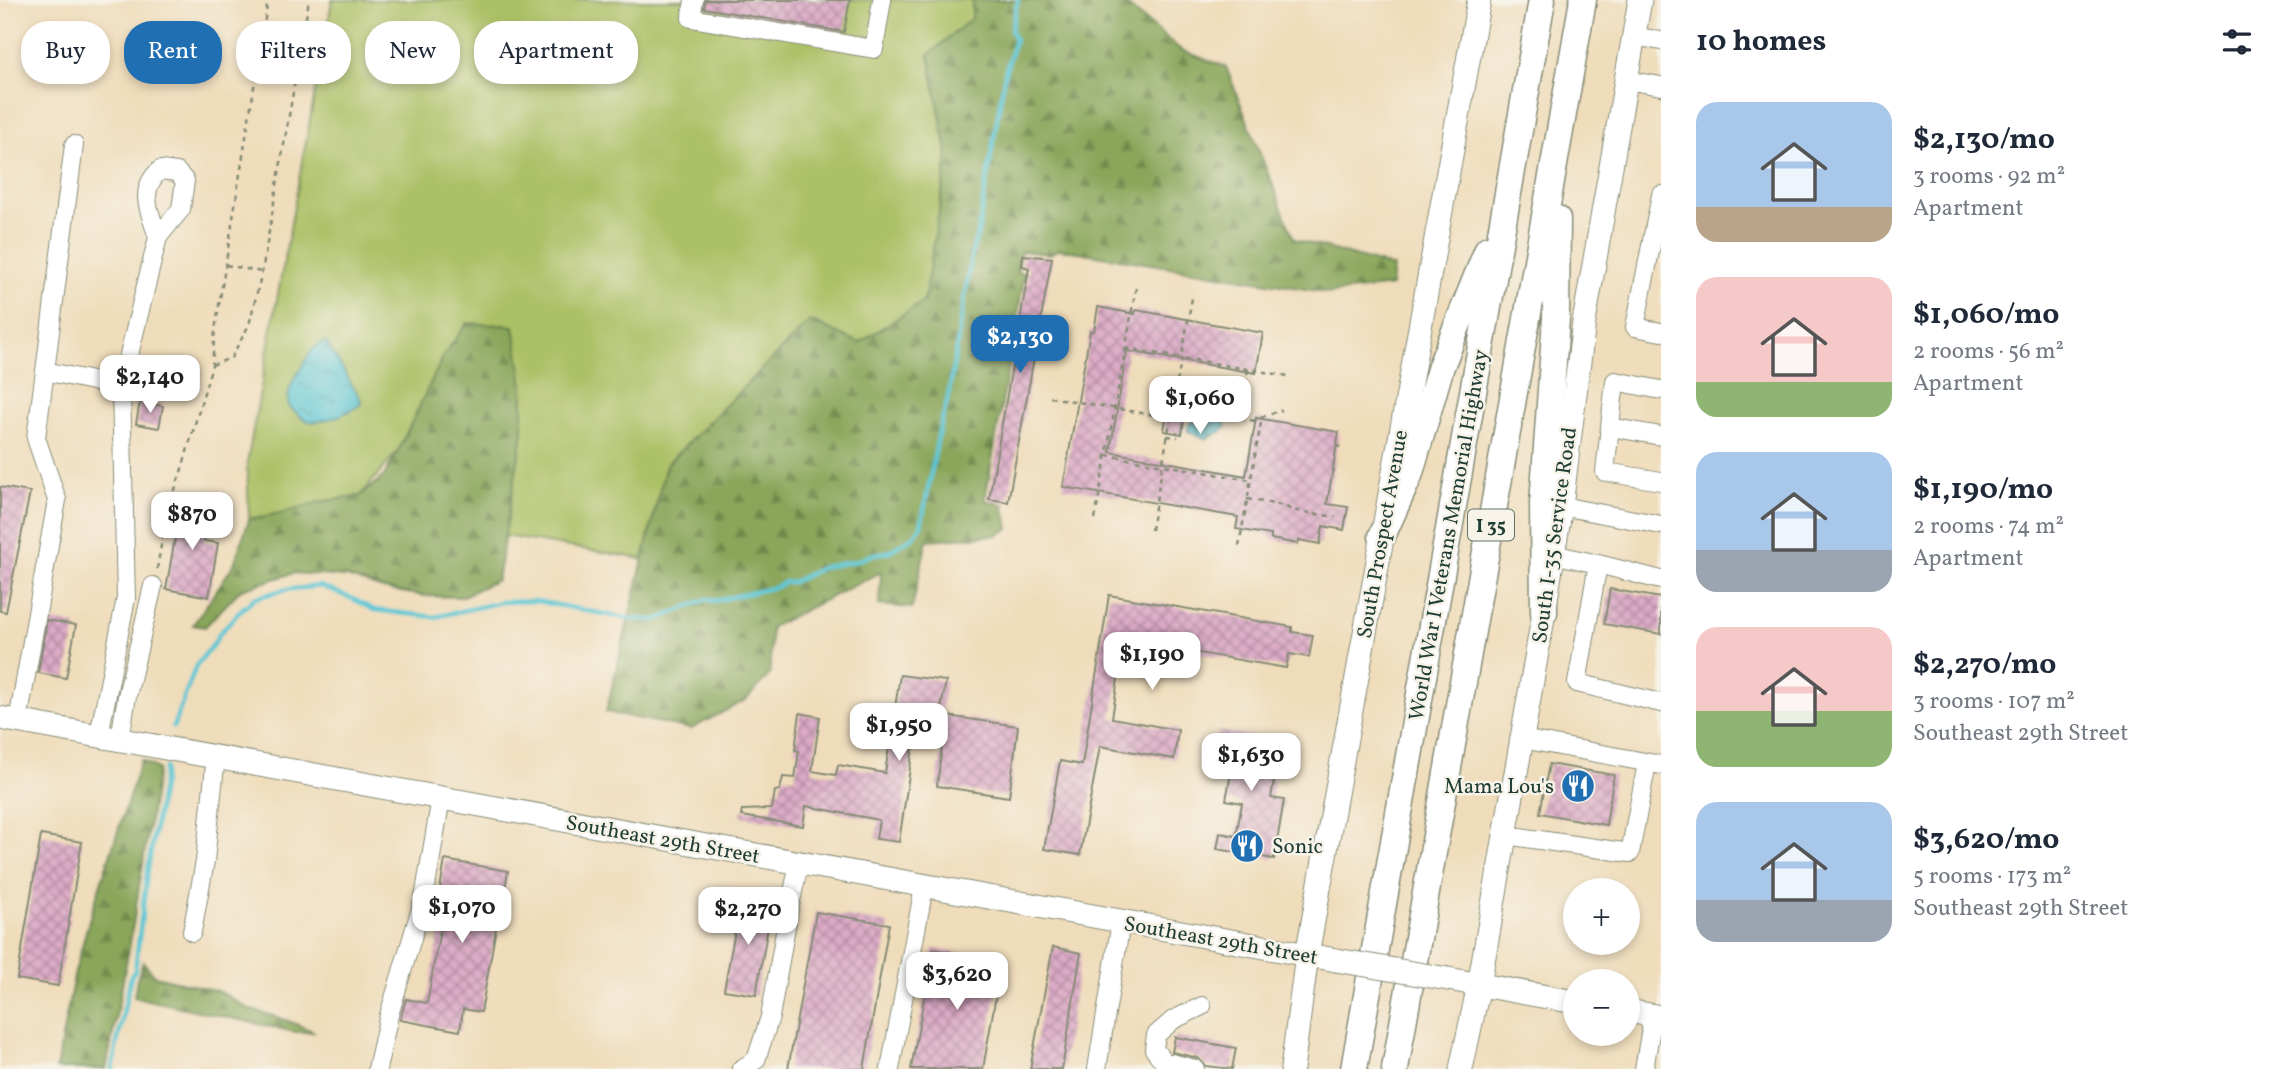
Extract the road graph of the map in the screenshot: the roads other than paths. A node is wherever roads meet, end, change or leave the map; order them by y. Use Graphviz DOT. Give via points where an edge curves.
graph roads {
  1 [pos="694,0"];
  2 [pos="882,0"];
  3 [pos="1479,0"];
  4 [pos="1542,0"];
  5 [pos="1583,0"];
  6 [pos="1640,0"];
  7 [pos="1634,36"];
  8 [pos="1661,41"];
  9 [pos="1626,80"];
  10 [pos="1661,86"];
  11 [pos="1559,141"];
  12 [pos="74,145"];
  13 [pos="1661,195"];
  14 [pos="1508,198"];
  15 [pos="158,237"];
  16 [pos="1661,332"];
  17 [pos="45,371"];
  18 [pos="121,387"];
  19 [pos="1661,390"];
  20 [pos="1610,427"];
  21 [pos="1661,436"];
  22 [pos="1661,481"];
  23 [pos="1561,506"];
  24 [pos="1661,525"];
  25 [pos="1382,536"];
  26 [pos="1553,554"];
  27 [pos="1598,564"];
  28 [pos="1661,580"];
  29 [pos="153,586"];
  30 [pos="1544,612"];
  31 [pos="1661,703"];
  32 [pos="5,721"];
  33 [pos="109,737"];
  34 [pos="1522,739"];
  35 [pos="216,756"];
  36 [pos="1654,764"];
  37 [pos="441,798"];
  38 [pos="1505,835"];
  39 [pos="799,864"];
  40 [pos="924,887"];
  41 [pos="1121,922"];
  42 [pos="192,932"];
  43 [pos="1307,955"];
  44 [pos="1479,985"];
  45 [pos="1563,1000"];
  46 [pos="1202,1006"];
  47 [pos="1657,1017"];
  48 [pos="1650,1067"];
  49 [pos="377,1069"];
  50 [pos="741,1069"];
  51 [pos="890,1069"];
  52 [pos="1097,1069"];
  53 [pos="1195,1069"];
  54 [pos="1292,1069"];
  55 [pos="1354,1069"];
  56 [pos="1395,1069"];
  57 [pos="1461,1069"];
  1 -- 2 [label="street" via="691,18 874,49"];
  3 -- 25 [label="main road, South Prospect Avenue"];
  4 -- 14 [label="highway, World War I Veterans Memorial Highway / I 35"];
  5 -- 11 [label="highway, World War I Veterans Memorial Highway / I 35"];
  6 -- 7 [label="main road, South I-35 Service Road"];
  7 -- 8 [label="street"];
  7 -- 9 [label="main road, South I-35 Service Road"];
  9 -- 10 [label="street"];
  9 -- 23 [label="main road, South I-35 Service Road" via="1584,322"];
  11 -- 30 [label="highway" via="1556,318 1543,503"];
  11 -- 56 [label="highway, World War I Veterans Memorial Highway / I 35"];
  12 -- 17 [label="street"];
  13 -- 16 [label="street" via="1635,327"];
  14 -- 25 [label="highway" via="1441,366 1409,476"];
  14 -- 55 [label="highway, World War I Veterans Memorial Highway / I 35"];
  15 -- 18 [label="street"];
  17 -- 18 [label="street"];
  17 -- 32 [label="street" via="36,438 57,500"];
  18 -- 33 [label="street" via="126,598"];
  19 -- 20 [label="street" via="1615,381"];
  20 -- 21 [label="street"];
  20 -- 22 [label="street" via="1605,472"];
  23 -- 24 [label="street"];
  23 -- 26 [label="main road, South I-35 Service Road"];
  25 -- 43 [label="main road, South Prospect Avenue"];
  26 -- 27 [label="street"];
  26 -- 30 [label="main road, South I-35 Service Road"];
  27 -- 28 [label="street"];
  27 -- 31 [label="street" via="1577,683"];
  29 -- 33 [label="street" via="127,696"];
  30 -- 34 [label="main road, South I-35 Service Road"];
  32 -- 33 [label="main road, Southeast 29th Street"];
  33 -- 35 [label="main road, Southeast 29th Street"];
  34 -- 36 [label="street"];
  34 -- 38 [label="main road, South I-35 Service Road"];
  35 -- 37 [label="main road, Southeast 29th Street"];
  35 -- 42 [label="street"];
  36 -- 38 [label="street" via="1629,853"];
  37 -- 39 [label="main road, Southeast 29th Street"];
  37 -- 49 [label="street" via="424,898"];
  38 -- 44 [label="main road, South I-35 Service Road"];
  39 -- 40 [label="main road, Southeast 29th Street"];
  39 -- 50 [label="street" via="770,1017 756,1060"];
  40 -- 41 [label="main road, Southeast 29th Street"];
  40 -- 51 [label="street"];
  41 -- 43 [label="main road, Southeast 29th Street"];
  41 -- 52 [label="street"];
  43 -- 44 [label="main road, Southeast 29th Street, bridge"];
  43 -- 54 [label="main road, South Prospect Avenue"];
  44 -- 45 [label="main road, Southeast 29th Street"];
  44 -- 57 [label="main road, South I-35 Service Road"];
  46 -- 53 [label="street" via="1173,1020 1156,1035 1154,1049 1163,1061"];
  47 -- 48 [label="street"];
}
